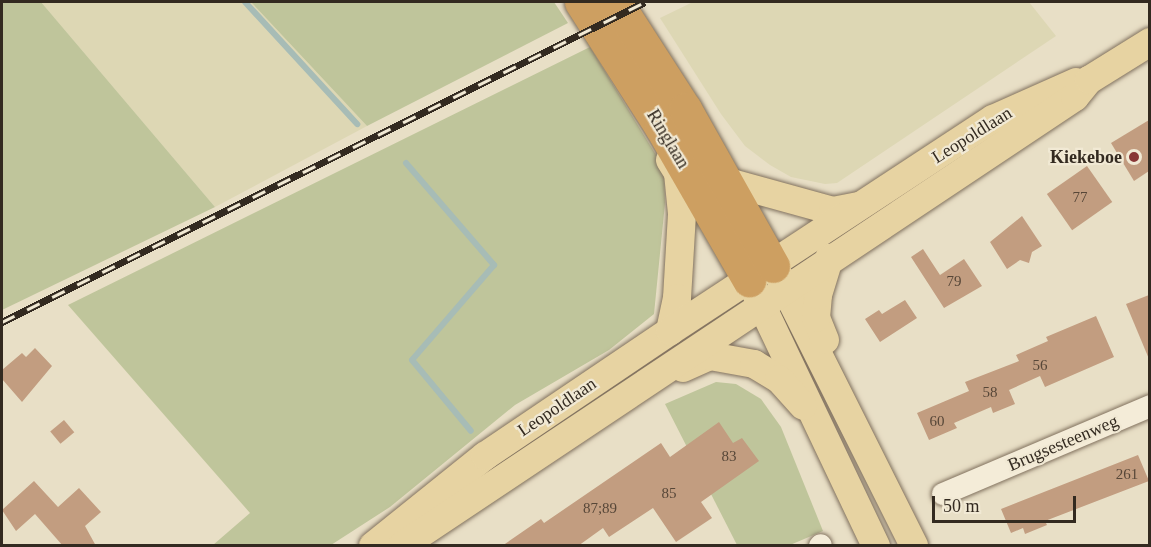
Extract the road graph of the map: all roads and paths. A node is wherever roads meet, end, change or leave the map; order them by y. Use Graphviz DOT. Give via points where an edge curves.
graph roads {
  1 [pos="581,2"];
  2 [pos="616,2"];
  3 [pos="1149,42"];
  4 [pos="1089,80"];
  5 [pos="662,127"];
  6 [pos="728,182"];
  7 [pos="863,206"];
  8 [pos="829,258"];
  9 [pos="768,284"];
  10 [pos="670,331"];
  11 [pos="827,369"];
  12 [pos="657,375"];
  13 [pos="1149,406"];
  14 [pos="824,438"];
  15 [pos="943,494"];
  16 [pos="373,546"];
  17 [pos="402,546"];
  18 [pos="876,546"];
  19 [pos="914,546"];
  1 -- 5 [label="highway, Ringlaan"];
  2 -- 6 [label="highway, Ringlaan"];
  3 -- 4 [label="main road, Leopoldlaan"];
  4 -- 7 [label="main road, Leopoldlaan" via="1069,83 993,119"];
  4 -- 8 [label="main road, Leopoldlaan" via="1075,97"];
  5 -- 9 [label="highway, Ringlaan"];
  5 -- 10 [label="main road" via="660,145 678,173 682,194 677,298"];
  6 -- 7 [label="main road" via="833,211"];
  6 -- 9 [label="highway, Ringlaan"];
  7 -- 9 [label="main road, Leopoldlaan"];
  8 -- 9 [label="main road, Leopoldlaan"];
  8 -- 11 [label="main road" via="816,318 824,339"];
  9 -- 10 [label="main road, Leopoldlaan"];
  9 -- 11 [label="main road, Ringlaan"];
  9 -- 12 [label="main road, Leopoldlaan"];
  9 -- 14 [label="main road, Ringlaan"];
  10 -- 16 [label="main road, Leopoldlaan" via="485,456"];
  11 -- 19 [label="main road, Ringlaan"];
  12 -- 14 [label="main road" via="710,356 754,364 779,379"];
  12 -- 17 [label="main road, Leopoldlaan"];
  13 -- 15 [label="street, Brugsesteenweg"];
  14 -- 18 [label="main road, Ringlaan"];
}
